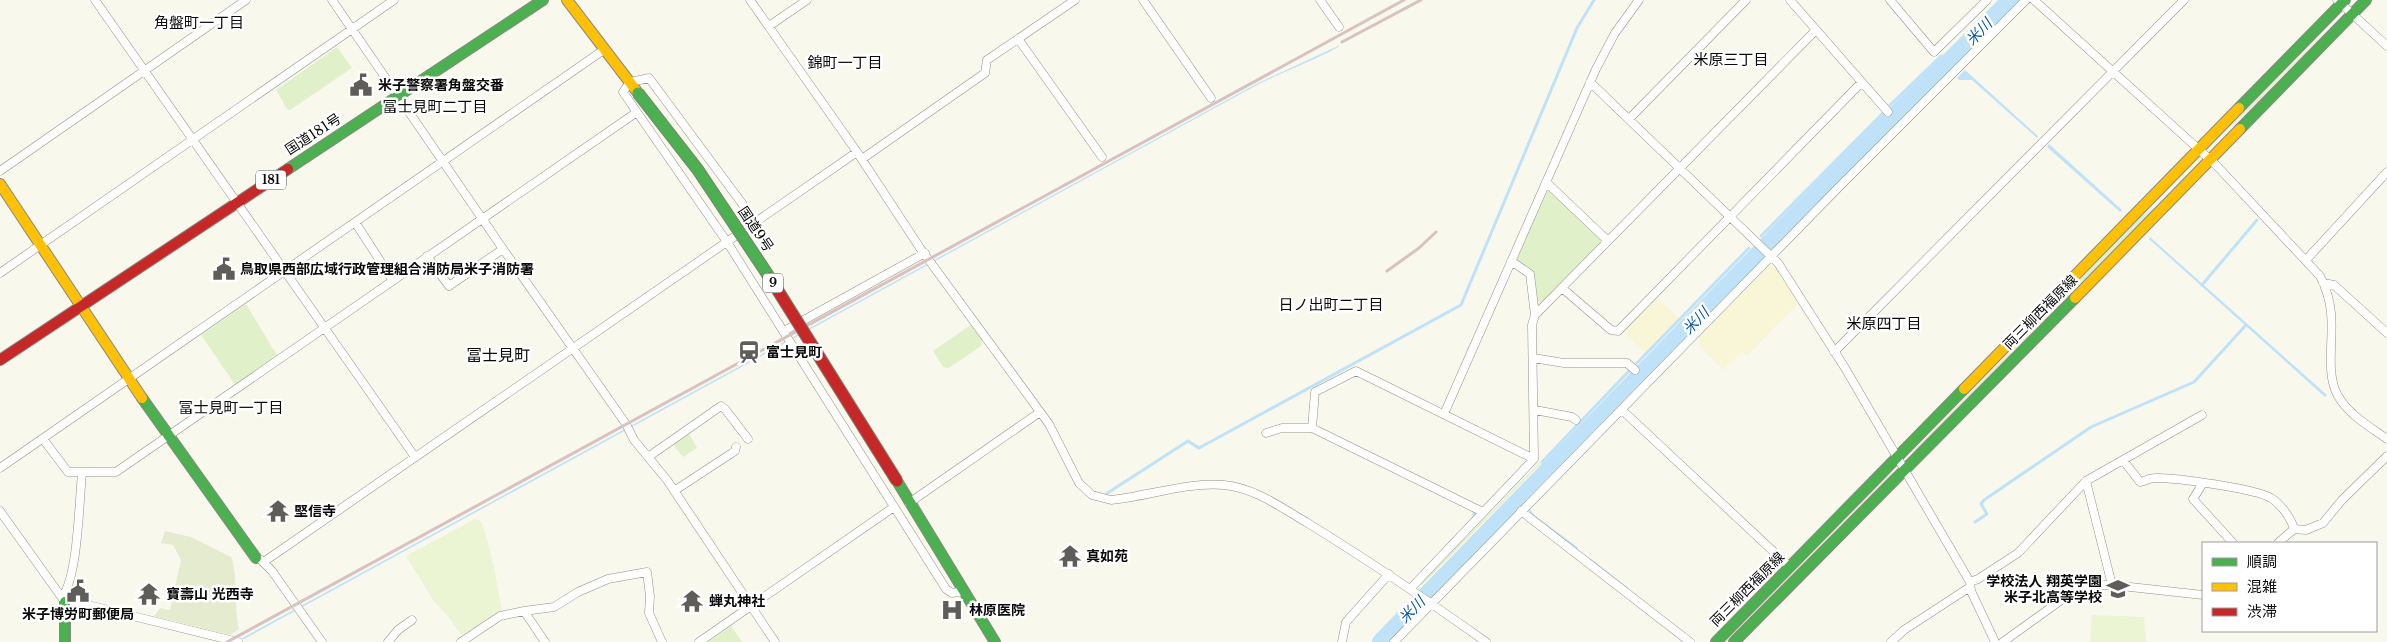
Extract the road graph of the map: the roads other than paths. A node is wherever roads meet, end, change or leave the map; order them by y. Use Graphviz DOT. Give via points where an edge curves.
graph roads {
  1 [pos="95,0"];
  2 [pos="246,0"];
  3 [pos="332,0"];
  4 [pos="394,0"];
  5 [pos="543,0"];
  6 [pos="567,0"];
  7 [pos="750,0"];
  8 [pos="807,0"];
  9 [pos="1075,0"];
  10 [pos="1143,0"];
  11 [pos="1320,0"];
  12 [pos="1638,0"];
  13 [pos="1746,0"];
  14 [pos="1790,0"];
  15 [pos="1890,0"];
  16 [pos="1987,0"];
  17 [pos="2026,0"];
  18 [pos="2034,0"];
  19 [pos="2184,0"];
  20 [pos="2366,0"];
  21 [pos="2341,1"];
  22 [pos="2352,14"];
  23 [pos="769,26"];
  24 [pos="1339,28"];
  25 [pos="352,29"];
  26 [pos="1816,30"];
  27 [pos="1018,40"];
  28 [pos="2387,46"];
  29 [pos="605,48"];
  30 [pos="144,70"];
  31 [pos="2111,72"];
  32 [pos="630,82"];
  33 [pos="1590,82"];
  34 [pos="1862,83"];
  35 [pos="398,97"];
  36 [pos="1211,98"];
  37 [pos="638,112"];
  38 [pos="1888,112"];
  39 [pos="1629,118"];
  40 [pos="194,140"];
  41 [pos="2199,149"];
  42 [pos="857,152"];
  43 [pos="1102,158"];
  44 [pos="862,159"];
  45 [pos="2210,159"];
  46 [pos="442,162"];
  47 [pos="1680,167"];
  48 [pos="0,171"];
  49 [pos="2387,172"];
  50 [pos="1546,182"];
  51 [pos="0,184"];
  52 [pos="236,202"];
  53 [pos="1731,217"];
  54 [pos="482,218"];
  55 [pos="755,220"];
  56 [pos="355,222"];
  57 [pos="1608,241"];
  58 [pos="727,242"];
  59 [pos="41,244"];
  60 [pos="502,249"];
  61 [pos="925,253"];
  62 [pos="1770,255"];
  63 [pos="427,256"];
  64 [pos="2306,260"];
  65 [pos="1511,261"];
  66 [pos="284,270"];
  67 [pos="0,273"];
  68 [pos="393,281"];
  69 [pos="2323,283"];
  70 [pos="1562,288"];
  71 [pos="81,307"];
  72 [pos="1535,315"];
  73 [pos="325,328"];
  74 [pos="784,331"];
  75 [pos="2387,333"];
  76 [pos="572,348"];
  77 [pos="1834,352"];
  78 [pos="1533,358"];
  79 [pos="0,360"];
  80 [pos="1635,370"];
  81 [pos="128,378"];
  82 [pos="1535,410"];
  83 [pos="1622,410"];
  84 [pos="1040,412"];
  85 [pos="1444,414"];
  86 [pos="2202,415"];
  87 [pos="1576,420"];
  88 [pos="1312,428"];
  89 [pos="1266,433"];
  90 [pos="170,436"];
  91 [pos="43,439"];
  92 [pos="748,439"];
  93 [pos="2387,439"];
  94 [pos="736,448"];
  95 [pos="2387,456"];
  96 [pos="415,457"];
  97 [pos="648,457"];
  98 [pos="1897,458"];
  99 [pos="1534,459"];
  100 [pos="2123,460"];
  101 [pos="0,468"];
  102 [pos="1904,471"];
  103 [pos="82,474"];
  104 [pos="2086,481"];
  105 [pos="2203,483"];
  106 [pos="674,491"];
  107 [pos="909,503"];
  108 [pos="894,508"];
  109 [pos="0,511"];
  110 [pos="1521,511"];
  111 [pos="1483,512"];
  112 [pos="2294,529"];
  113 [pos="2232,542"];
  114 [pos="2279,542"];
  115 [pos="260,559"];
  116 [pos="1790,568"];
  117 [pos="1389,574"];
  118 [pos="1970,584"];
  119 [pos="2112,585"];
  120 [pos="1411,588"];
  121 [pos="964,591"];
  122 [pos="2202,595"];
  123 [pos="64,599"];
  124 [pos="1431,603"];
  125 [pos="751,606"];
  126 [pos="524,611"];
  127 [pos="412,620"];
  128 [pos="65,642"];
  129 [pos="236,642"];
  130 [pos="322,642"];
  131 [pos="388,642"];
  132 [pos="461,642"];
  133 [pos="545,642"];
  134 [pos="662,642"];
  135 [pos="700,642"];
  136 [pos="775,642"];
  137 [pos="995,642"];
  138 [pos="1342,642"];
  139 [pos="1394,642"];
  140 [pos="1486,642"];
  141 [pos="1690,642"];
  142 [pos="1716,642"];
  143 [pos="1734,642"];
  144 [pos="1891,642"];
  145 [pos="1995,642"];
  146 [pos="2003,642"];
  1 -- 30 [label="street"];
  2 -- 30 [label="street"];
  3 -- 25 [label="street"];
  4 -- 25 [label="street"];
  5 -- 35 [label="main road, 国道181号 / 181"];
  6 -- 29 [label="main road, 国道9号 / 9"];
  7 -- 23 [label="street"];
  8 -- 23 [label="street"];
  9 -- 27 [label="street"];
  10 -- 36 [label="street"];
  11 -- 24 [label="street"];
  12 -- 33 [label="street" via="1608,46"];
  13 -- 39 [label="street"];
  14 -- 26 [label="street"];
  15 -- 16 [label="street" via="1934,52"];
  17 -- 62 [label="street"];
  18 -- 31 [label="street"];
  19 -- 31 [label="street"];
  20 -- 22 [label="main road, 両三柳西福原線"];
  21 -- 22 [label="street"];
  21 -- 41 [label="main road, 両三柳西福原線"];
  22 -- 28 [label="street"];
  22 -- 45 [label="main road, 両三柳西福原線"];
  23 -- 42 [label="street"];
  25 -- 35 [label="street"];
  25 -- 40 [label="street"];
  26 -- 34 [label="street"];
  26 -- 47 [label="street"];
  27 -- 43 [label="street"];
  27 -- 44 [label="street" via="987,60 985,73"];
  29 -- 32 [label="main road, 国道9号 / 9"];
  29 -- 46 [label="street"];
  30 -- 40 [label="street"];
  30 -- 48 [label="street"];
  31 -- 41 [label="street"];
  31 -- 77 [label="street"];
  32 -- 37 [label="street" via="623,92"];
  32 -- 55 [label="street" via="649,78"];
  32 -- 107 [label="main road, 国道9号 / 9, bridge" via="698,170 752,249"];
  33 -- 39 [label="street"];
  33 -- 50 [label="street"];
  34 -- 38 [label="street"];
  34 -- 53 [label="street"];
  35 -- 46 [label="street"];
  35 -- 52 [label="main road, 国道181号 / 181"];
  37 -- 54 [label="street"];
  37 -- 58 [label="street"];
  39 -- 47 [label="street"];
  40 -- 52 [label="street"];
  40 -- 59 [label="street"];
  41 -- 45 [label="street"];
  41 -- 98 [label="main road, 両三柳西福原線"];
  42 -- 44 [label="street"];
  42 -- 55 [label="street"];
  44 -- 61 [label="street"];
  45 -- 64 [label="street"];
  45 -- 102 [label="main road, 両三柳西福原線"];
  46 -- 54 [label="street"];
  46 -- 56 [label="street"];
  47 -- 53 [label="street"];
  47 -- 57 [label="street"];
  49 -- 64 [label="street"];
  50 -- 57 [label="street"];
  50 -- 65 [label="street"];
  51 -- 59 [label="main road"];
  52 -- 66 [label="street"];
  52 -- 71 [label="main road, 国道181号 / 181"];
  53 -- 62 [label="street"];
  53 -- 70 [label="street" via="1618,331 1611,330"];
  54 -- 60 [label="street"];
  54 -- 63 [label="street"];
  55 -- 58 [label="street"];
  56 -- 66 [label="street"];
  56 -- 68 [label="street"];
  57 -- 70 [label="street"];
  58 -- 74 [label="street"];
  58 -- 76 [label="street"];
  59 -- 67 [label="street"];
  59 -- 71 [label="main road"];
  60 -- 63 [label="street" via="449,286"];
  60 -- 76 [label="street"];
  61 -- 74 [label="street"];
  61 -- 84 [label="street"];
  62 -- 77 [label="street"];
  62 -- 83 [label="street"];
  63 -- 68 [label="street"];
  64 -- 69 [label="street"];
  65 -- 72 [label="street" via="1530,274"];
  65 -- 85 [label="street"];
  66 -- 73 [label="street"];
  66 -- 81 [label="street"];
  68 -- 73 [label="street"];
  69 -- 75 [label="street" via="2337,288"];
  69 -- 93 [label="street" via="2331,312 2332,368 2336,390 2359,420"];
  70 -- 72 [label="street"];
  71 -- 79 [label="main road, 国道181号 / 181"];
  71 -- 81 [label="main road"];
  72 -- 78 [label="street" via="1532,325"];
  73 -- 90 [label="street"];
  73 -- 96 [label="street"];
  74 -- 108 [label="street"];
  76 -- 96 [label="street"];
  76 -- 97 [label="street"];
  77 -- 98 [label="street"];
  78 -- 80 [label="street" via="1564,363 1627,363"];
  78 -- 82 [label="street"];
  81 -- 90 [label="main road"];
  81 -- 91 [label="street"];
  82 -- 87 [label="street"];
  82 -- 99 [label="street"];
  83 -- 110 [label="street"];
  83 -- 116 [label="street"];
  84 -- 107 [label="street"];
  84 -- 117 [label="street" via="1050,424 1078,483 1094,496 1111,500 1210,485 1243,489 1270,500"];
  85 -- 88 [label="street" via="1354,370 1315,392"];
  85 -- 99 [label="street"];
  86 -- 100 [label="street"];
  88 -- 89 [label="street" via="1282,428"];
  88 -- 111 [label="street"];
  90 -- 103 [label="street" via="116,472"];
  90 -- 115 [label="main road"];
  91 -- 101 [label="street"];
  91 -- 103 [label="street" via="68,472"];
  92 -- 97 [label="street" via="721,406"];
  94 -- 106 [label="street"];
  95 -- 112 [label="street" via="2323,523 2306,530"];
  96 -- 115 [label="street"];
  97 -- 106 [label="street"];
  98 -- 102 [label="street"];
  98 -- 116 [label="main road, 両三柳西福原線"];
  99 -- 111 [label="street"];
  100 -- 104 [label="street"];
  100 -- 105 [label="street" via="2140,482 2158,478"];
  102 -- 118 [label="street"];
  102 -- 143 [label="main road, 両三柳西福原線"];
  103 -- 123 [label="street" via="72,572"];
  104 -- 118 [label="street" via="2018,553"];
  104 -- 119 [label="street"];
  105 -- 112 [label="street" via="2271,498 2292,522"];
  105 -- 113 [label="street" via="2194,499"];
  106 -- 125 [label="street"];
  107 -- 121 [label="main road, 国道9号 / 9"];
  108 -- 121 [label="street" via="946,588 952,593"];
  108 -- 125 [label="street"];
  109 -- 123 [label="street"];
  110 -- 124 [label="street"];
  110 -- 141 [label="street"];
  111 -- 120 [label="street"];
  112 -- 114 [label="street"];
  115 -- 130 [label="street"];
  116 -- 142 [label="main road, 両三柳西福原線"];
  117 -- 120 [label="street"];
  117 -- 138 [label="street" via="1346,622"];
  118 -- 144 [label="street"];
  118 -- 145 [label="street"];
  119 -- 122 [label="street"];
  119 -- 146 [label="street" via="2082,585"];
  120 -- 124 [label="street"];
  121 -- 137 [label="main road, 国道9号 / 9"];
  123 -- 128 [label="main road"];
  123 -- 129 [label="street"];
  124 -- 139 [label="street"];
  124 -- 140 [label="street"];
  125 -- 135 [label="street"];
  125 -- 136 [label="street"];
  126 -- 132 [label="street" via="500,616"];
  126 -- 133 [label="street"];
  126 -- 134 [label="street" via="554,607 608,579 646,572 649,613"];
  127 -- 131 [label="street"];
}
